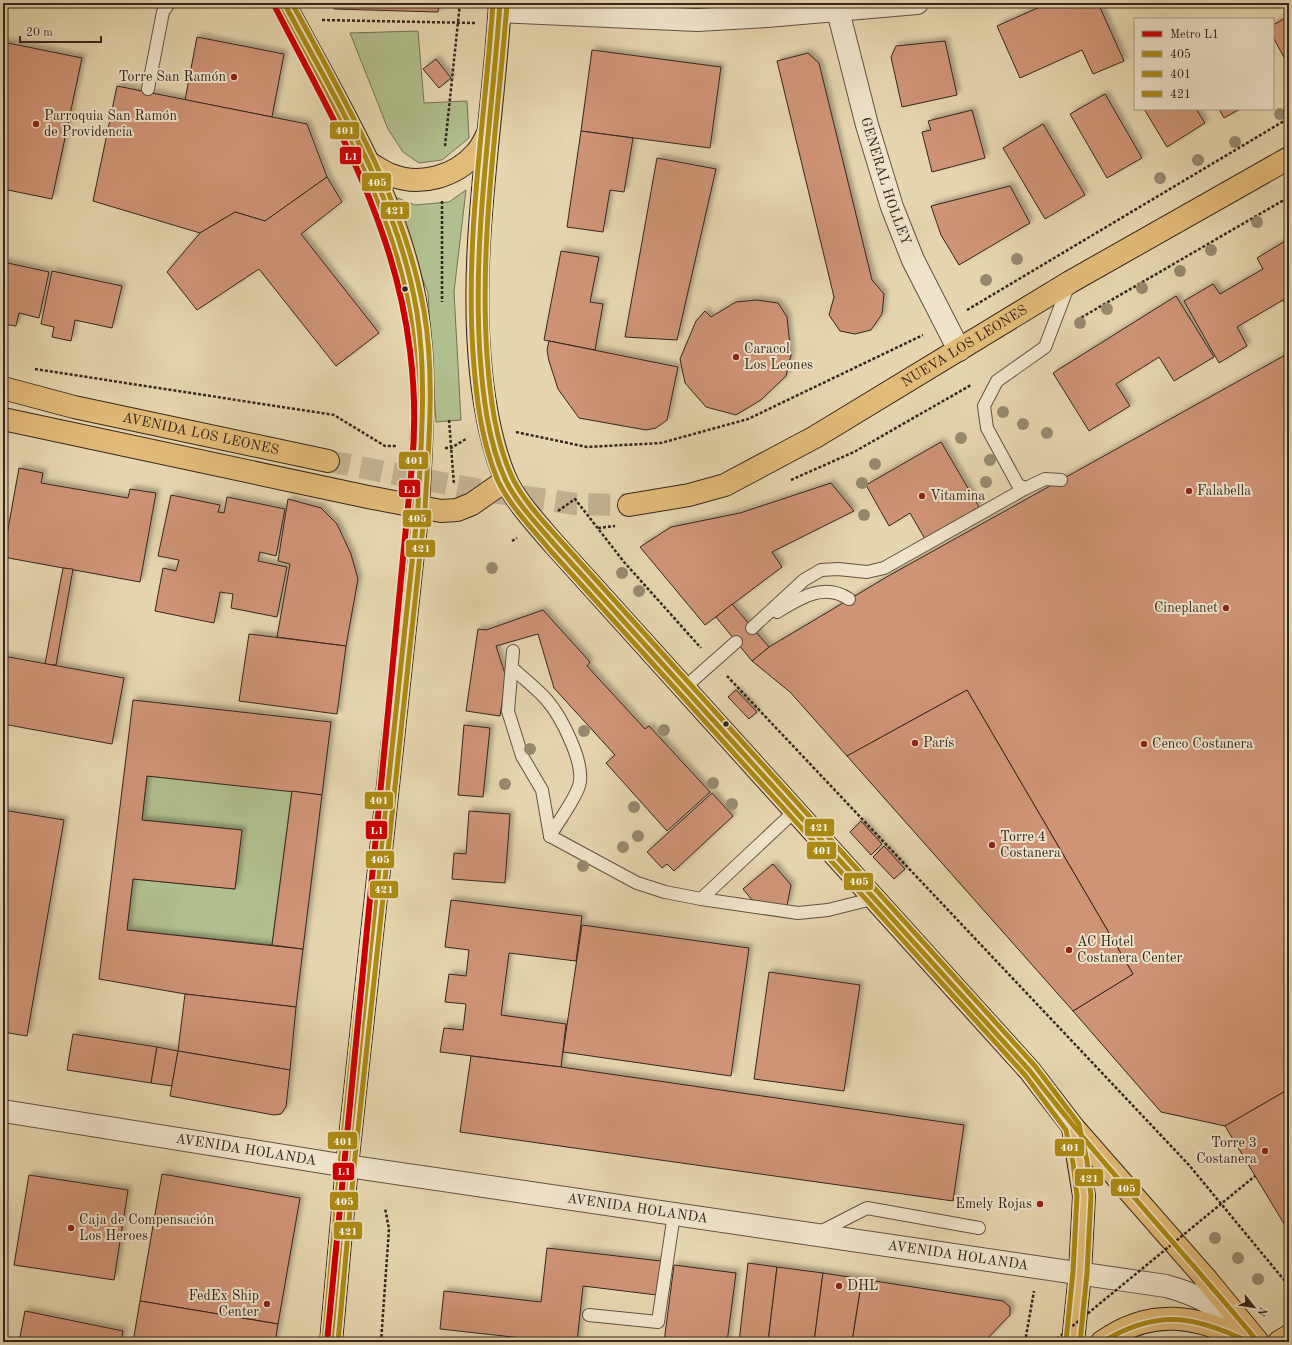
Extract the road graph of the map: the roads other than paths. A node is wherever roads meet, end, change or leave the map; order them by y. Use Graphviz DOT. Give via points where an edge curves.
graph roads {
  1 [pos="169,3"];
  2 [pos="917,3"];
  3 [pos="285,7"];
  4 [pos="837,7"];
  5 [pos="499,10"];
  6 [pos="148,89"];
  7 [pos="487,134"];
  8 [pos="1289,158"];
  9 [pos="367,162"];
  10 [pos="1070,282"];
  11 [pos="959,350"];
  12 [pos="3,388"];
  13 [pos="3,397"];
  14 [pos="74,407"];
  15 [pos="3,419"];
  16 [pos="328,461"];
  17 [pos="506,480"];
  18 [pos="1061,480"];
  19 [pos="1026,488"];
  20 [pos="629,505"];
  21 [pos="418,507"];
  22 [pos="849,599"];
  23 [pos="736,642"];
  24 [pos="513,652"];
  25 [pos="512,668"];
  26 [pos="684,688"];
  27 [pos="796,810"];
  28 [pos="550,836"];
  29 [pos="876,898"];
  30 [pos="701,900"];
  31 [pos="3,1111"];
  32 [pos="1073,1127"];
  33 [pos="347,1166"];
  34 [pos="674,1214"];
  35 [pos="979,1228"];
  36 [pos="816,1234"];
  37 [pos="1080,1272"];
  38 [pos="589,1315"];
  39 [pos="1289,1336"];
  40 [pos="331,1342"];
  41 [pos="1073,1342"];
  42 [pos="1102,1342"];
  43 [pos="1249,1342"];
  44 [pos="1257,1342"];
  45 [pos="1279,1342"];
  1 -- 6 [label="lane" via="163,12"];
  2 -- 4 [label="street"];
  3 -- 9 [label="main road"];
  4 -- 5 [label="street" via="697,20"];
  4 -- 11 [label="street, GENERAL HOLLEY" via="867,125 892,207 914,260"];
  5 -- 7 [label="main road"];
  7 -- 9 [label="main road" via="477,153 461,167 442,177 417,180 392,176"];
  7 -- 17 [label="main road" via="481,204 478,345 488,428"];
  8 -- 10 [label="main road, NUEVA LOS LEONES"];
  9 -- 21 [label="main road" via="394,223 412,283 421,348"];
  10 -- 11 [label="main road, NUEVA LOS LEONES"];
  10 -- 19 [label="lane" via="1044,347 997,380 984,406 987,428 1018,486"];
  11 -- 20 [label="main road, NUEVA LOS LEONES" via="815,437 725,485 689,495"];
  12 -- 14 [label="main road, AVENIDA LOS LEONES"];
  13 -- 14 [label="main road, AVENIDA LOS LEONES"];
  14 -- 16 [label="main road, AVENIDA LOS LEONES"];
  15 -- 21 [label="main road"];
  17 -- 21 [label="main road" via="472,504 457,510 442,511"];
  17 -- 26 [label="main road" via="538,525"];
  18 -- 19 [label="lane" via="1045,479"];
  19 -- 22 [label="lane" via="884,568 867,572 821,570 804,580 752,628 790,604 823,590 835,592"];
  21 -- 33 [label="main road"];
  23 -- 26 [label="lane"];
  24 -- 25 [label="lane"];
  25 -- 28 [label="lane" via="508,710 522,756 542,790"];
  25 -- 28 [label="lane" via="546,699 557,714 566,730 581,775 579,786"];
  26 -- 27 [label="main road"];
  27 -- 29 [label="main road"];
  27 -- 30 [label="lane"];
  28 -- 30 [label="lane" via="637,883"];
  29 -- 30 [label="lane" via="828,910 798,913"];
  29 -- 32 [label="main road" via="1030,1071"];
  31 -- 33 [label="street, AVENIDA HOLANDA"];
  32 -- 37 [label="main road" via="1084,1196"];
  32 -- 44 [label="main road" via="1207,1280"];
  33 -- 34 [label="street, AVENIDA HOLANDA"];
  33 -- 40 [label="main road"];
  34 -- 36 [label="street, AVENIDA HOLANDA"];
  34 -- 38 [label="lane" via="658,1322"];
  35 -- 36 [label="lane" via="867,1208"];
  36 -- 37 [label="street, AVENIDA HOLANDA"];
  37 -- 41 [label="main road"];
  37 -- 44 [label="street, AVENIDA HOLANDA" via="1166,1286 1191,1293 1231,1318"];
  39 -- 45 [label="main road"];
  42 -- 43 [label="main road" via="1140,1322 1168,1318 1191,1320 1221,1329"];
}
